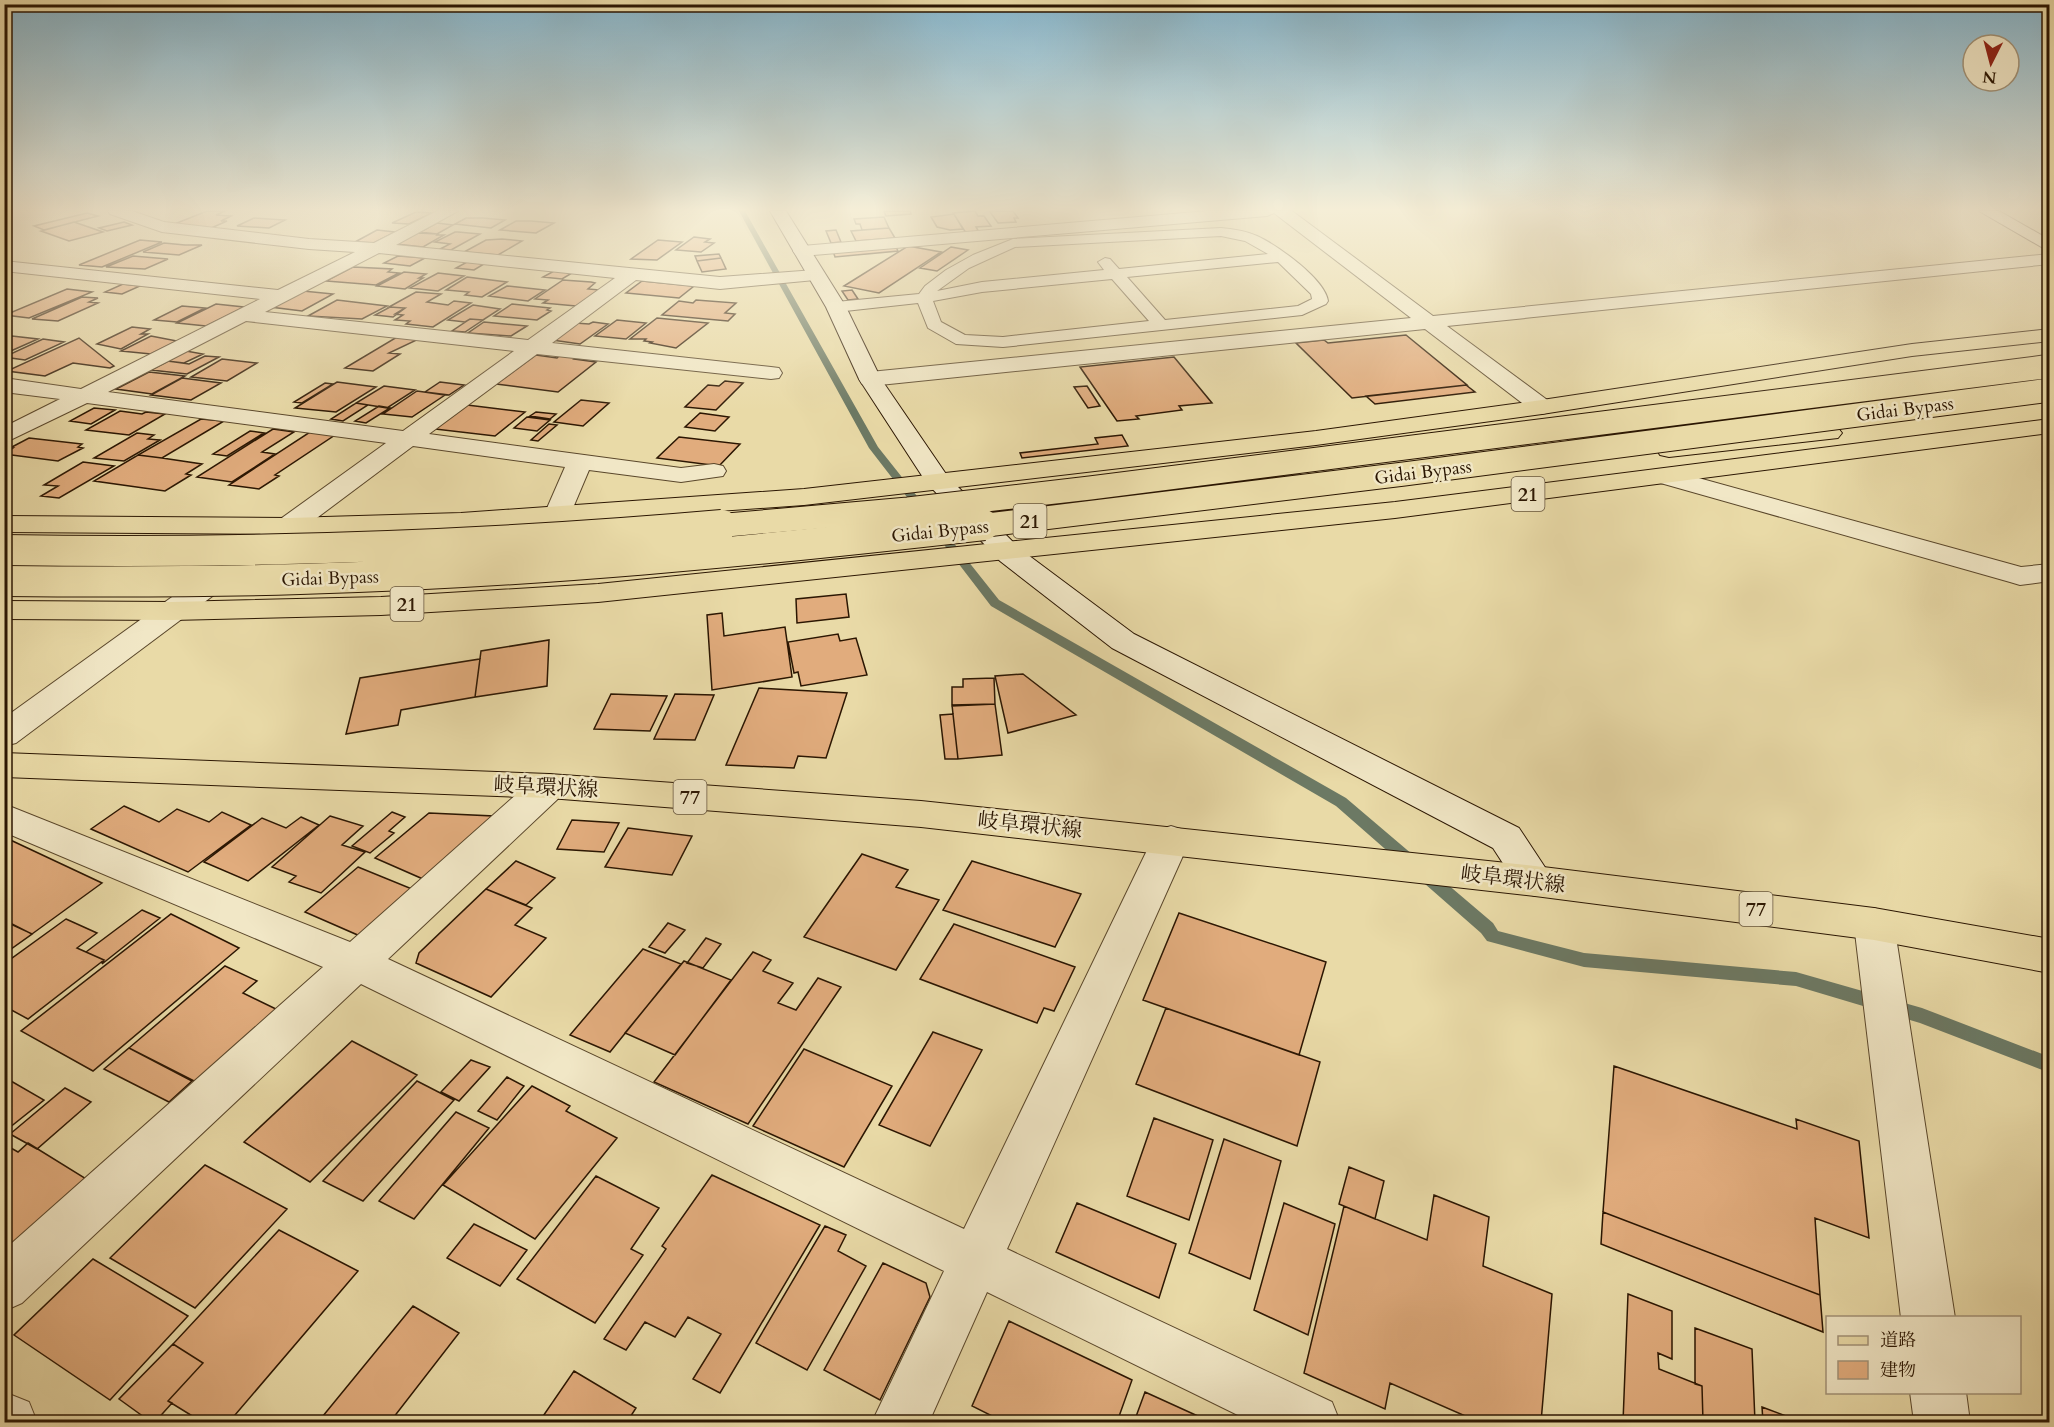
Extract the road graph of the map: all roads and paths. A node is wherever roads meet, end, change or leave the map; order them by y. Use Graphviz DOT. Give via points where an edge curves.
graph roads {
  1 [pos="111,278"];
  2 [pos="317,278"];
  3 [pos="627,278"];
  4 [pos="667,278"];
  5 [pos="778,278"];
  6 [pos="808,278"];
  7 [pos="946,278"];
  8 [pos="1069,278"];
  9 [pos="1116,278"];
  10 [pos="1303,278"];
  11 [pos="1371,278"];
  12 [pos="1870,278"];
  13 [pos="280,296"];
  14 [pos="924,298"];
  15 [pos="836,307"];
  16 [pos="242,315"];
  17 [pos="1432,323"];
  18 [pos="1161,325"];
  19 [pos="2049,335"];
  20 [pos="531,347"];
  21 [pos="2049,349"];
  22 [pos="2049,367"];
  23 [pos="771,373"];
  24 [pos="870,379"];
  25 [pos="4,385"];
  26 [pos="2049,390"];
  27 [pos="84,395"];
  28 [pos="2049,410"];
  29 [pos="1544,418"];
  30 [pos="2049,426"];
  31 [pos="4,436"];
  32 [pos="409,437"];
  33 [pos="580,460"];
  34 [pos="714,471"];
  35 [pos="1666,477"];
  36 [pos="939,482"];
  37 [pos="1320,485"];
  38 [pos="1395,510"];
  39 [pos="557,515"];
  40 [pos="971,516"];
  41 [pos="461,521"];
  42 [pos="4,524"];
  43 [pos="290,526"];
  44 [pos="4,550"];
  45 [pos="1005,551"];
  46 [pos="2049,572"];
  47 [pos="4,581"];
  48 [pos="4,610"];
  49 [pos="172,612"];
  50 [pos="4,735"];
  51 [pos="4,765"];
  52 [pos="549,786"];
  53 [pos="4,817"];
  54 [pos="1171,840"];
  55 [pos="1535,881"];
  56 [pos="1874,924"];
  57 [pos="2049,956"];
  58 [pos="357,963"];
  59 [pos="976,1260"];
  60 [pos="4,1285"];
  61 [pos="1928,1316"];
  62 [pos="1938,1394"];
  63 [pos="4,1420"];
  64 [pos="9,1422"];
  65 [pos="900,1422"];
  66 [pos="1312,1422"];
  67 [pos="1942,1422"];
  1 -- 13 [label="street"];
  2 -- 13 [label="street"];
  3 -- 20 [label="street"];
  4 -- 5 [label="street" via="720,283"];
  6 -- 15 [label="street"];
  7 -- 14 [label="lane" via="929,288"];
  8 -- 14 [label="lane"];
  9 -- 18 [label="lane"];
  10 -- 18 [label="lane" via="1319,293 1320,300 1302,310"];
  11 -- 17 [label="street"];
  12 -- 17 [label="street"];
  13 -- 16 [label="street"];
  14 -- 15 [label="lane"];
  14 -- 18 [label="lane" via="934,325 962,340 1003,342"];
  15 -- 24 [label="street"];
  16 -- 20 [label="street"];
  16 -- 27 [label="street"];
  17 -- 24 [label="street"];
  17 -- 29 [label="street"];
  19 -- 29 [label="main road, 21" via="1912,350"];
  20 -- 23 [label="street"];
  20 -- 32 [label="street"];
  21 -- 29 [label="main road, 21, bridge"];
  22 -- 29 [label="main road, Gidai Bypass / 21, bridge"];
  24 -- 36 [label="street"];
  25 -- 27 [label="street"];
  26 -- 37 [label="main road, Gidai Bypass / 21, bridge"];
  27 -- 31 [label="street"];
  27 -- 32 [label="street"];
  28 -- 37 [label="main road, 21, bridge"];
  29 -- 36 [label="main road, 21" via="1304,439"];
  29 -- 44 [label="main road, Gidai Bypass / 21, bridge" via="1029,495 822,517 597,536 223,550"];
  30 -- 35 [label="main road, 21"];
  32 -- 33 [label="street"];
  32 -- 43 [label="street"];
  33 -- 34 [label="street" via="681,475"];
  33 -- 39 [label="street"];
  35 -- 38 [label="main road, 21"];
  35 -- 46 [label="street" via="2020,576"];
  36 -- 39 [label="main road, 21" via="804,497"];
  36 -- 40 [label="street"];
  37 -- 47 [label="main road, Gidai Bypass / 21, bridge" via="844,542 598,563 206,582"];
  38 -- 40 [label="main road" via="1287,482"];
  38 -- 45 [label="main road, 21"];
  39 -- 41 [label="main road, 21"];
  40 -- 41 [label="main road" via="517,549"];
  40 -- 45 [label="street"];
  41 -- 43 [label="main road, 21"];
  42 -- 43 [label="main road, 21"];
  43 -- 49 [label="street"];
  45 -- 49 [label="main road, 21" via="586,594 381,606"];
  45 -- 55 [label="street" via="1123,641 1506,838"];
  48 -- 49 [label="main road, 21"];
  49 -- 50 [label="street"];
  51 -- 52 [label="main road, 岐阜環状線 / 77"];
  52 -- 54 [label="main road, 岐阜環状線 / 77" via="921,814"];
  52 -- 58 [label="street"];
  53 -- 58 [label="street"];
  54 -- 55 [label="main road, 岐阜環状線 / 77"];
  54 -- 59 [label="street"];
  55 -- 56 [label="main road, 岐阜環状線 / 77"];
  56 -- 57 [label="main road, 岐阜環状線 / 77"];
  56 -- 61 [label="street"];
  58 -- 59 [label="street"];
  58 -- 60 [label="street"];
  59 -- 65 [label="street"];
  59 -- 66 [label="street"];
  62 -- 67 [label="street"];
  63 -- 64 [label="street"];
}
